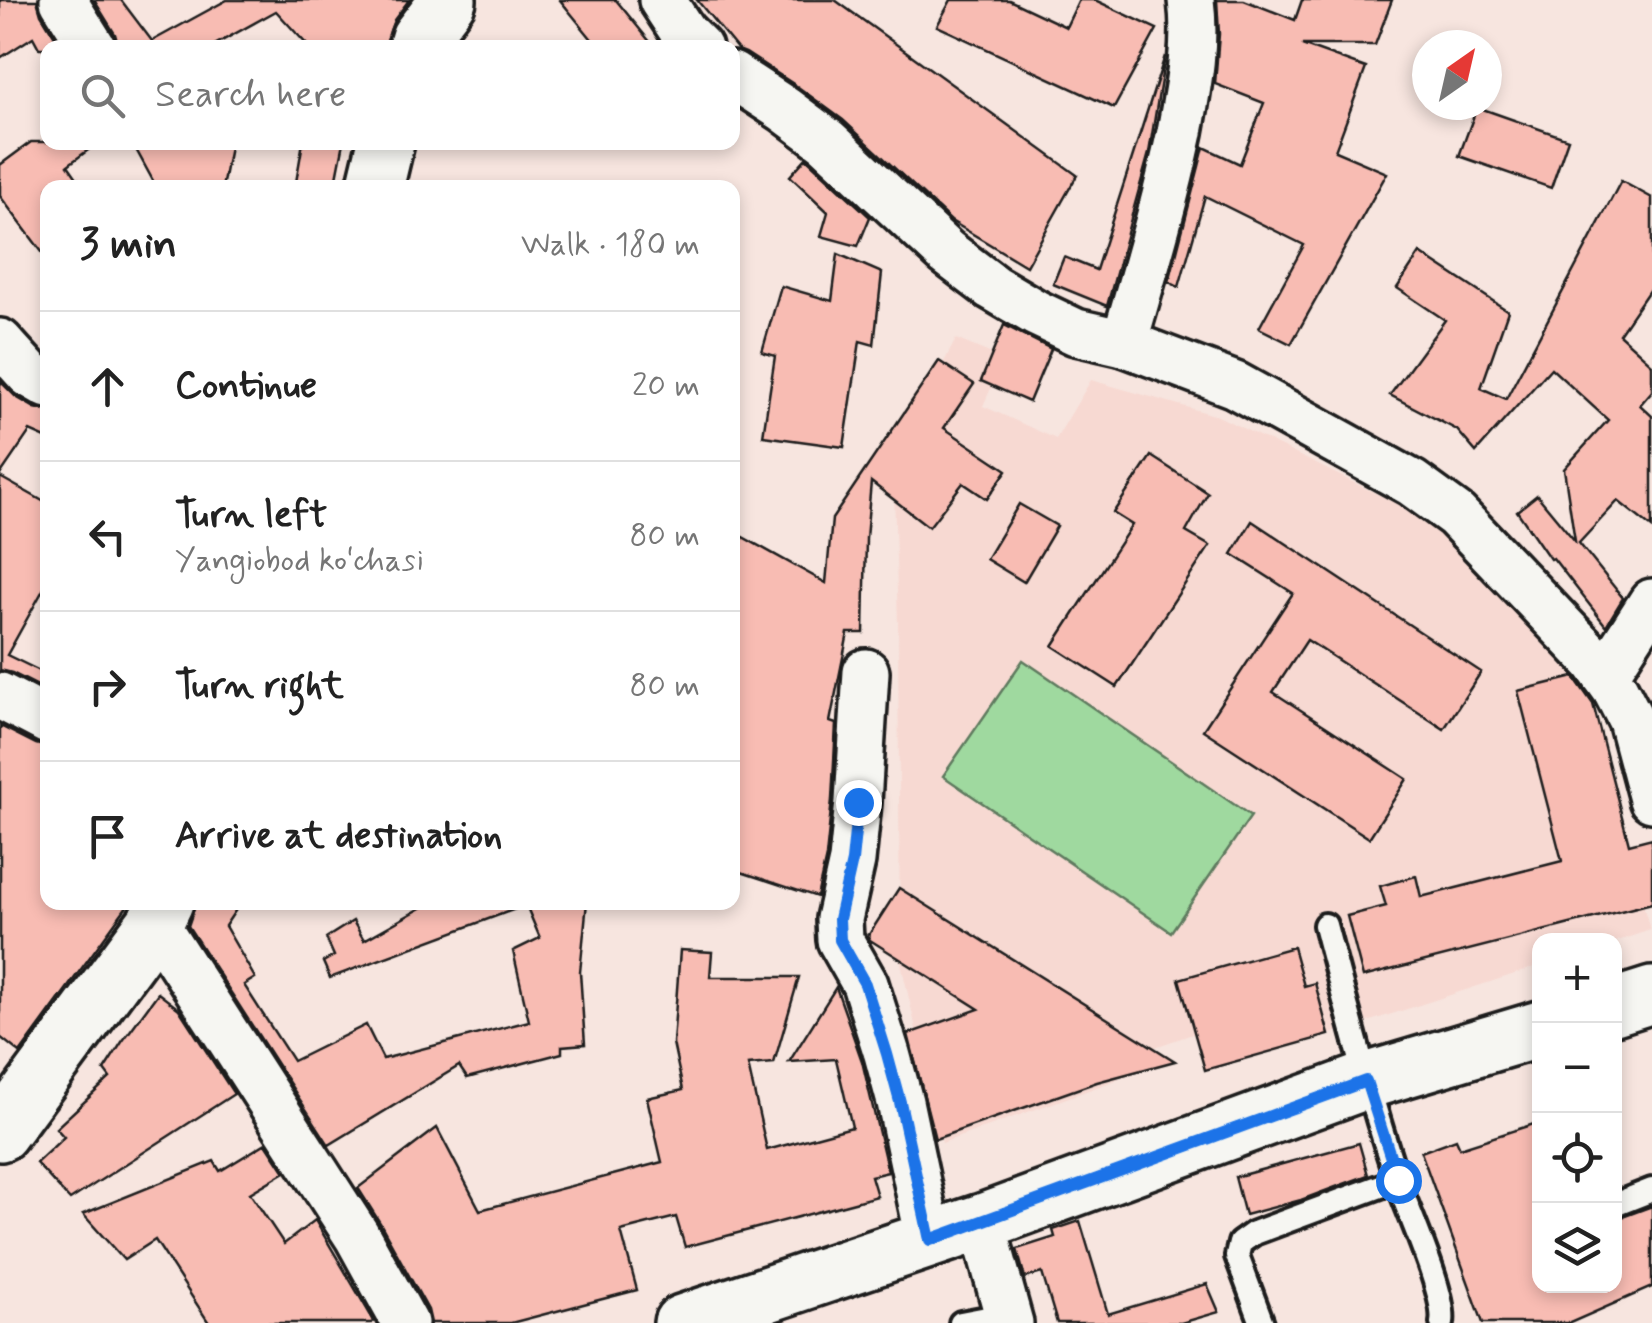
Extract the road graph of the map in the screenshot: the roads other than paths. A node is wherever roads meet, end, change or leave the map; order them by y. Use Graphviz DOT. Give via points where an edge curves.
graph roads {
  1 [pos="63,0"];
  2 [pos="448,0"];
  3 [pos="662,0"];
  4 [pos="1190,0"];
  5 [pos="88,40"];
  6 [pos="421,40"];
  7 [pos="691,40"];
  8 [pos="740,81"];
  9 [pos="384,150"];
  10 [pos="377,180"];
  11 [pos="0,342"];
  12 [pos="1124,344"];
  13 [pos="40,381"];
  14 [pos="1652,602"];
  15 [pos="866,672"];
  16 [pos="1605,674"];
  17 [pos="0,696"];
  18 [pos="40,716"];
  19 [pos="1652,799"];
  20 [pos="160,913"];
  21 [pos="1325,924"];
  22 [pos="1652,996"];
  23 [pos="1622,1005"];
  24 [pos="1532,1031"];
  25 [pos="1366,1081"];
  26 [pos="0,1134"];
  27 [pos="1398,1180"];
  28 [pos="1652,1190"];
  29 [pos="1619,1203"];
  30 [pos="982,1222"];
  31 [pos="930,1240"];
  32 [pos="1009,1318"];
  33 [pos="405,1323"];
  34 [pos="682,1323"];
  35 [pos="962,1323"];
  36 [pos="1262,1323"];
  37 [pos="1442,1323"];
  1 -- 5 [label="street"];
  2 -- 6 [label="street"];
  3 -- 7 [label="street"];
  4 -- 12 [label="street" via="1190,83"];
  8 -- 12 [label="street" via="827,141 992,287 1076,332"];
  9 -- 10 [label="street"];
  11 -- 13 [label="street"];
  12 -- 16 [label="street" via="1235,386 1412,483 1456,515"];
  14 -- 16 [label="street"];
  15 -- 31 [label="street" via="840,940 865,984 887,1054"];
  16 -- 19 [label="street" via="1630,720"];
  17 -- 18 [label="street"];
  20 -- 26 [label="street"];
  20 -- 33 [label="street"];
  21 -- 25 [label="lane"];
  22 -- 23 [label="street"];
  24 -- 25 [label="street"];
  25 -- 27 [label="lane"];
  25 -- 30 [label="street"];
  27 -- 36 [label="lane" via="1240,1243 1238,1256"];
  27 -- 37 [label="lane" via="1439,1296"];
  28 -- 29 [label="lane"];
  30 -- 31 [label="street"];
  30 -- 32 [label="street"];
  31 -- 34 [label="street"];
  32 -- 35 [label="lane"];
}
